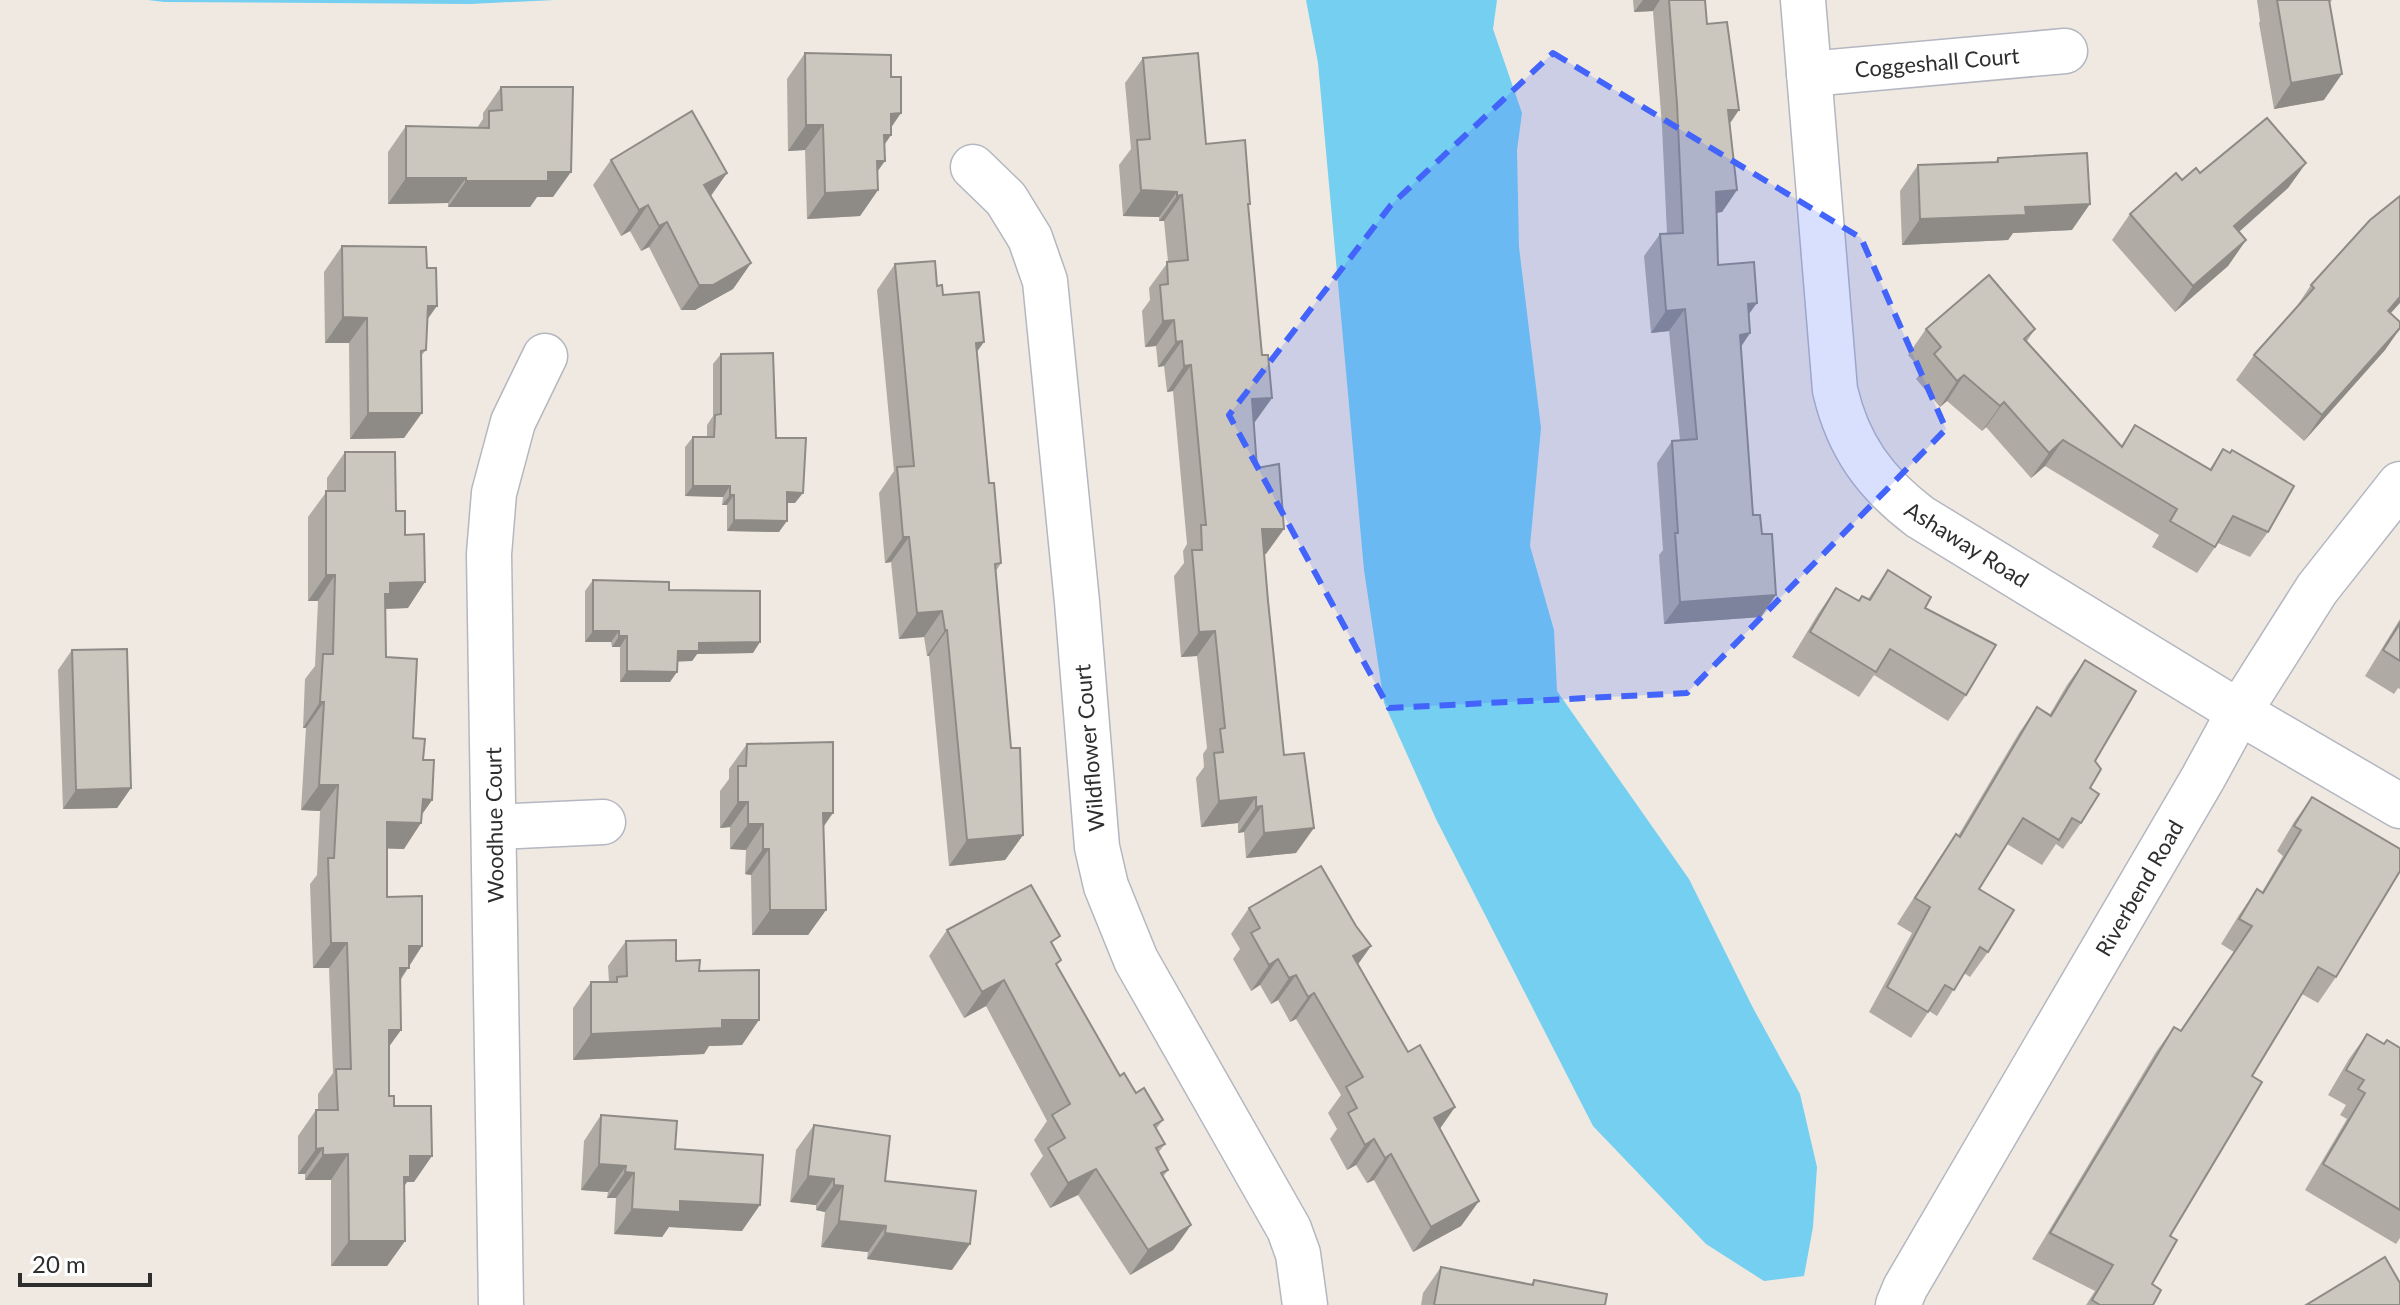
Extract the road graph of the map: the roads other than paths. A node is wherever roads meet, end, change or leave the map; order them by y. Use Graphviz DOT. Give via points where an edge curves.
graph roads {
  1 [pos="1803,0"];
  2 [pos="2065,51"];
  3 [pos="1809,74"];
  4 [pos="973,167"];
  5 [pos="545,356"];
  6 [pos="2400,484"];
  7 [pos="2239,712"];
  8 [pos="2400,806"];
  9 [pos="603,822"];
  10 [pos="495,827"];
  11 [pos="501,1305"];
  12 [pos="1305,1305"];
  13 [pos="1898,1305"];
  1 -- 3 [label="street, Ashaway Road"];
  2 -- 3 [label="street, Coggeshall Court"];
  3 -- 7 [label="street, Ashaway Road" via="1835,390 1859,455 1892,496 1920,517"];
  4 -- 12 [label="street, Wildflower Court" via="1006,199 1030,238 1045,281 1097,847 1106,886 1136,960 1289,1229"];
  5 -- 10 [label="street, Woodhue Court" via="513,422 494,493 489,554"];
  6 -- 7 [label="street, Riverbend Road" via="2317,589"];
  7 -- 8 [label="street, Ashaway Road"];
  7 -- 13 [label="street, Riverbend Road"];
  9 -- 10 [label="street"];
  10 -- 11 [label="street, Woodhue Court"];
}
